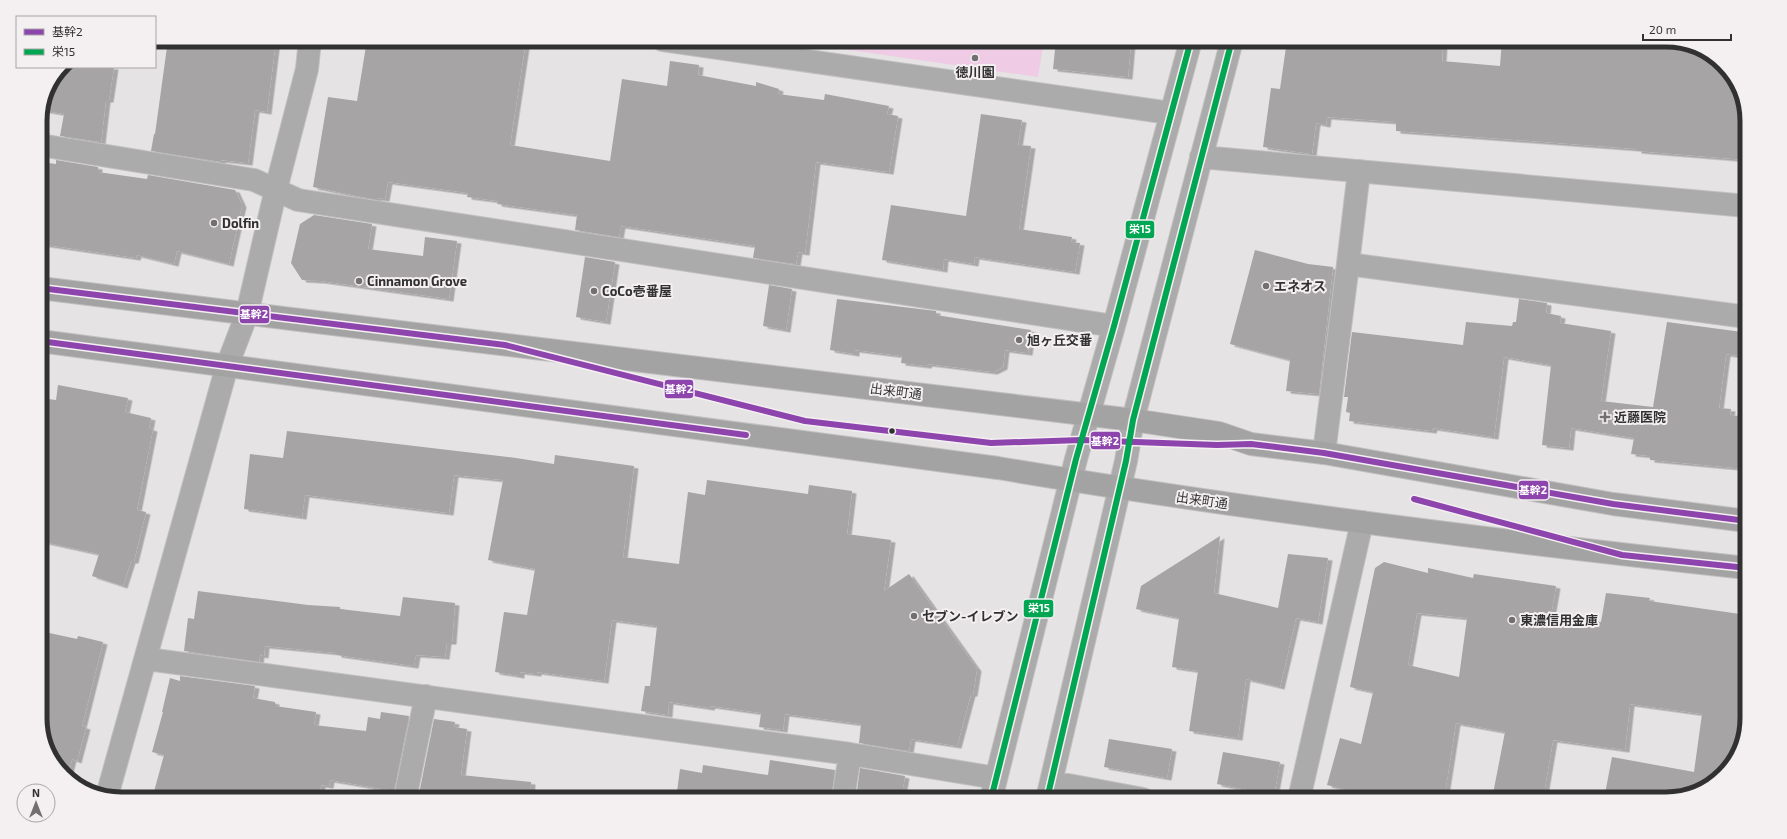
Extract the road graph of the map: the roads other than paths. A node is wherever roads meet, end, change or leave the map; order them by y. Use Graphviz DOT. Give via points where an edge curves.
graph roads {
  1 [pos="309,47"];
  2 [pos="712,47"];
  3 [pos="1189,47"];
  4 [pos="1230,47"];
  5 [pos="1170,113"];
  6 [pos="47,146"];
  7 [pos="1201,157"];
  8 [pos="1359,171"];
  9 [pos="276,189"];
  10 [pos="1740,205"];
  11 [pos="1348,264"];
  12 [pos="47,289"];
  13 [pos="247,314"];
  14 [pos="1740,316"];
  15 [pos="1114,326"];
  16 [pos="47,342"];
  17 [pos="227,366"];
  18 [pos="1088,414"];
  19 [pos="1133,420"];
  20 [pos="1324,453"];
  21 [pos="1070,480"];
  22 [pos="1118,488"];
  23 [pos="1740,520"];
  24 [pos="1362,522"];
  25 [pos="1740,567"];
  26 [pos="146,659"];
  27 [pos="426,696"];
  28 [pos="850,754"];
  29 [pos="993,789"];
  30 [pos="1050,790"];
  31 [pos="108,791"];
  32 [pos="406,792"];
  33 [pos="844,792"];
  34 [pos="1070,792"];
  35 [pos="1301,792"];
  1 -- 9 [label="street" via="307,69"];
  2 -- 5 [label="street"];
  3 -- 5 [label="street"];
  4 -- 7 [label="street"];
  5 -- 15 [label="street"];
  6 -- 9 [label="street" via="254,180"];
  7 -- 8 [label="street"];
  7 -- 19 [label="street"];
  8 -- 10 [label="street"];
  8 -- 11 [label="street"];
  9 -- 13 [label="street"];
  9 -- 15 [label="street" via="298,200"];
  11 -- 14 [label="street"];
  11 -- 20 [label="street"];
  12 -- 13 [label="main road, 出来町通"];
  13 -- 17 [label="street"];
  13 -- 18 [label="main road, 出来町通"];
  15 -- 18 [label="street"];
  16 -- 17 [label="main road, 出来町通"];
  17 -- 21 [label="main road, 出来町通" via="998,468"];
  17 -- 26 [label="street"];
  18 -- 19 [label="main road, 出来町通"];
  18 -- 21 [label="street"];
  19 -- 20 [label="main road, 出来町通" via="1219,433 1251,444"];
  19 -- 22 [label="street"];
  20 -- 23 [label="main road, 出来町通" via="1613,504"];
  21 -- 22 [label="main road, 出来町通"];
  21 -- 29 [label="street"];
  22 -- 24 [label="main road, 出来町通"];
  22 -- 30 [label="street"];
  24 -- 25 [label="main road, 出来町通"];
  24 -- 35 [label="street"];
  26 -- 27 [label="street"];
  26 -- 31 [label="street"];
  27 -- 28 [label="street"];
  27 -- 32 [label="street"];
  28 -- 29 [label="street"];
  28 -- 33 [label="street"];
  30 -- 34 [label="street"];
}
